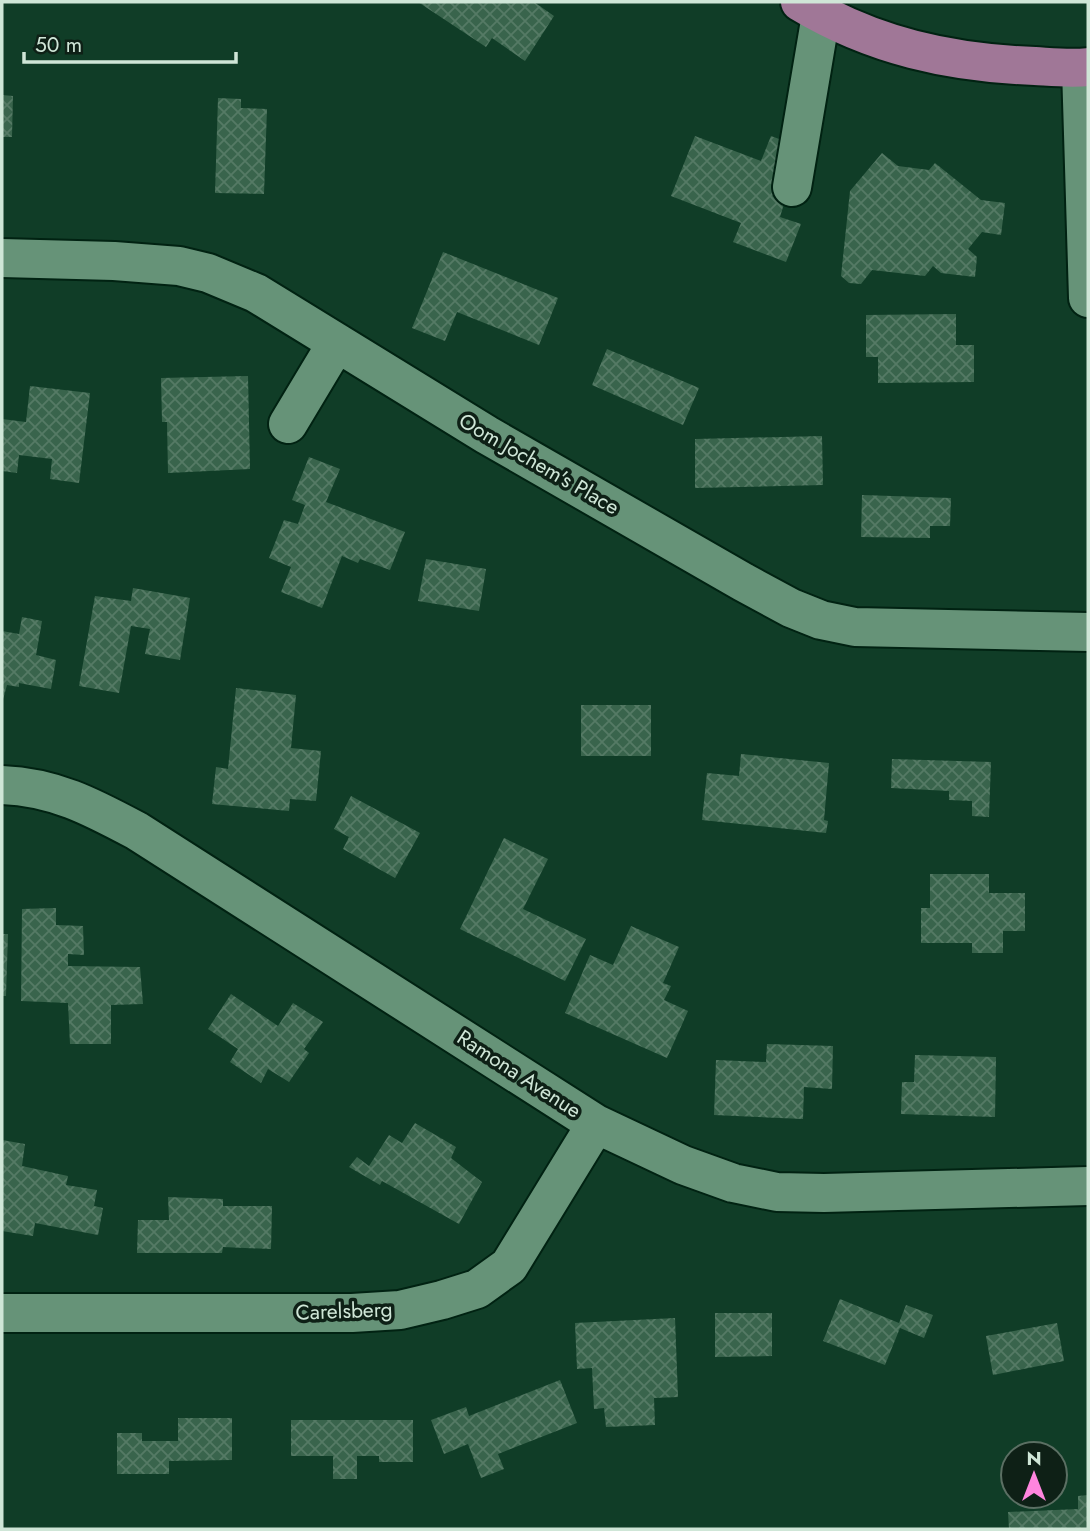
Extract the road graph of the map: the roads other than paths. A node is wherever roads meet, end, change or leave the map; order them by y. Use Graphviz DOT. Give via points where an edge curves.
graph roads {
  1 [pos="819,9"];
  2 [pos="1085,67"];
  3 [pos="792,187"];
  4 [pos="2,258"];
  5 [pos="1088,298"];
  6 [pos="336,344"];
  7 [pos="288,424"];
  8 [pos="1088,632"];
  9 [pos="2,785"];
  10 [pos="596,1124"];
  11 [pos="1088,1186"];
  12 [pos="2,1313"];
  1 -- 2 [label="main road" via="867,35 927,55 1009,65"];
  1 -- 3 [label="street"];
  2 -- 5 [label="street"];
  4 -- 6 [label="street, Oom Jochem's Place" via="155,263 208,273 256,293"];
  6 -- 7 [label="street"];
  6 -- 8 [label="street, Oom Jochem's Place" via="731,576 821,620 855,627"];
  9 -- 10 [label="street, Ramona Avenue" via="27,786 82,802 137,831"];
  10 -- 11 [label="street, Ramona Avenue" via="683,1165 777,1192"];
  10 -- 12 [label="street, Carelsberg" via="509,1266 477,1289 400,1310 352,1313"];
}
